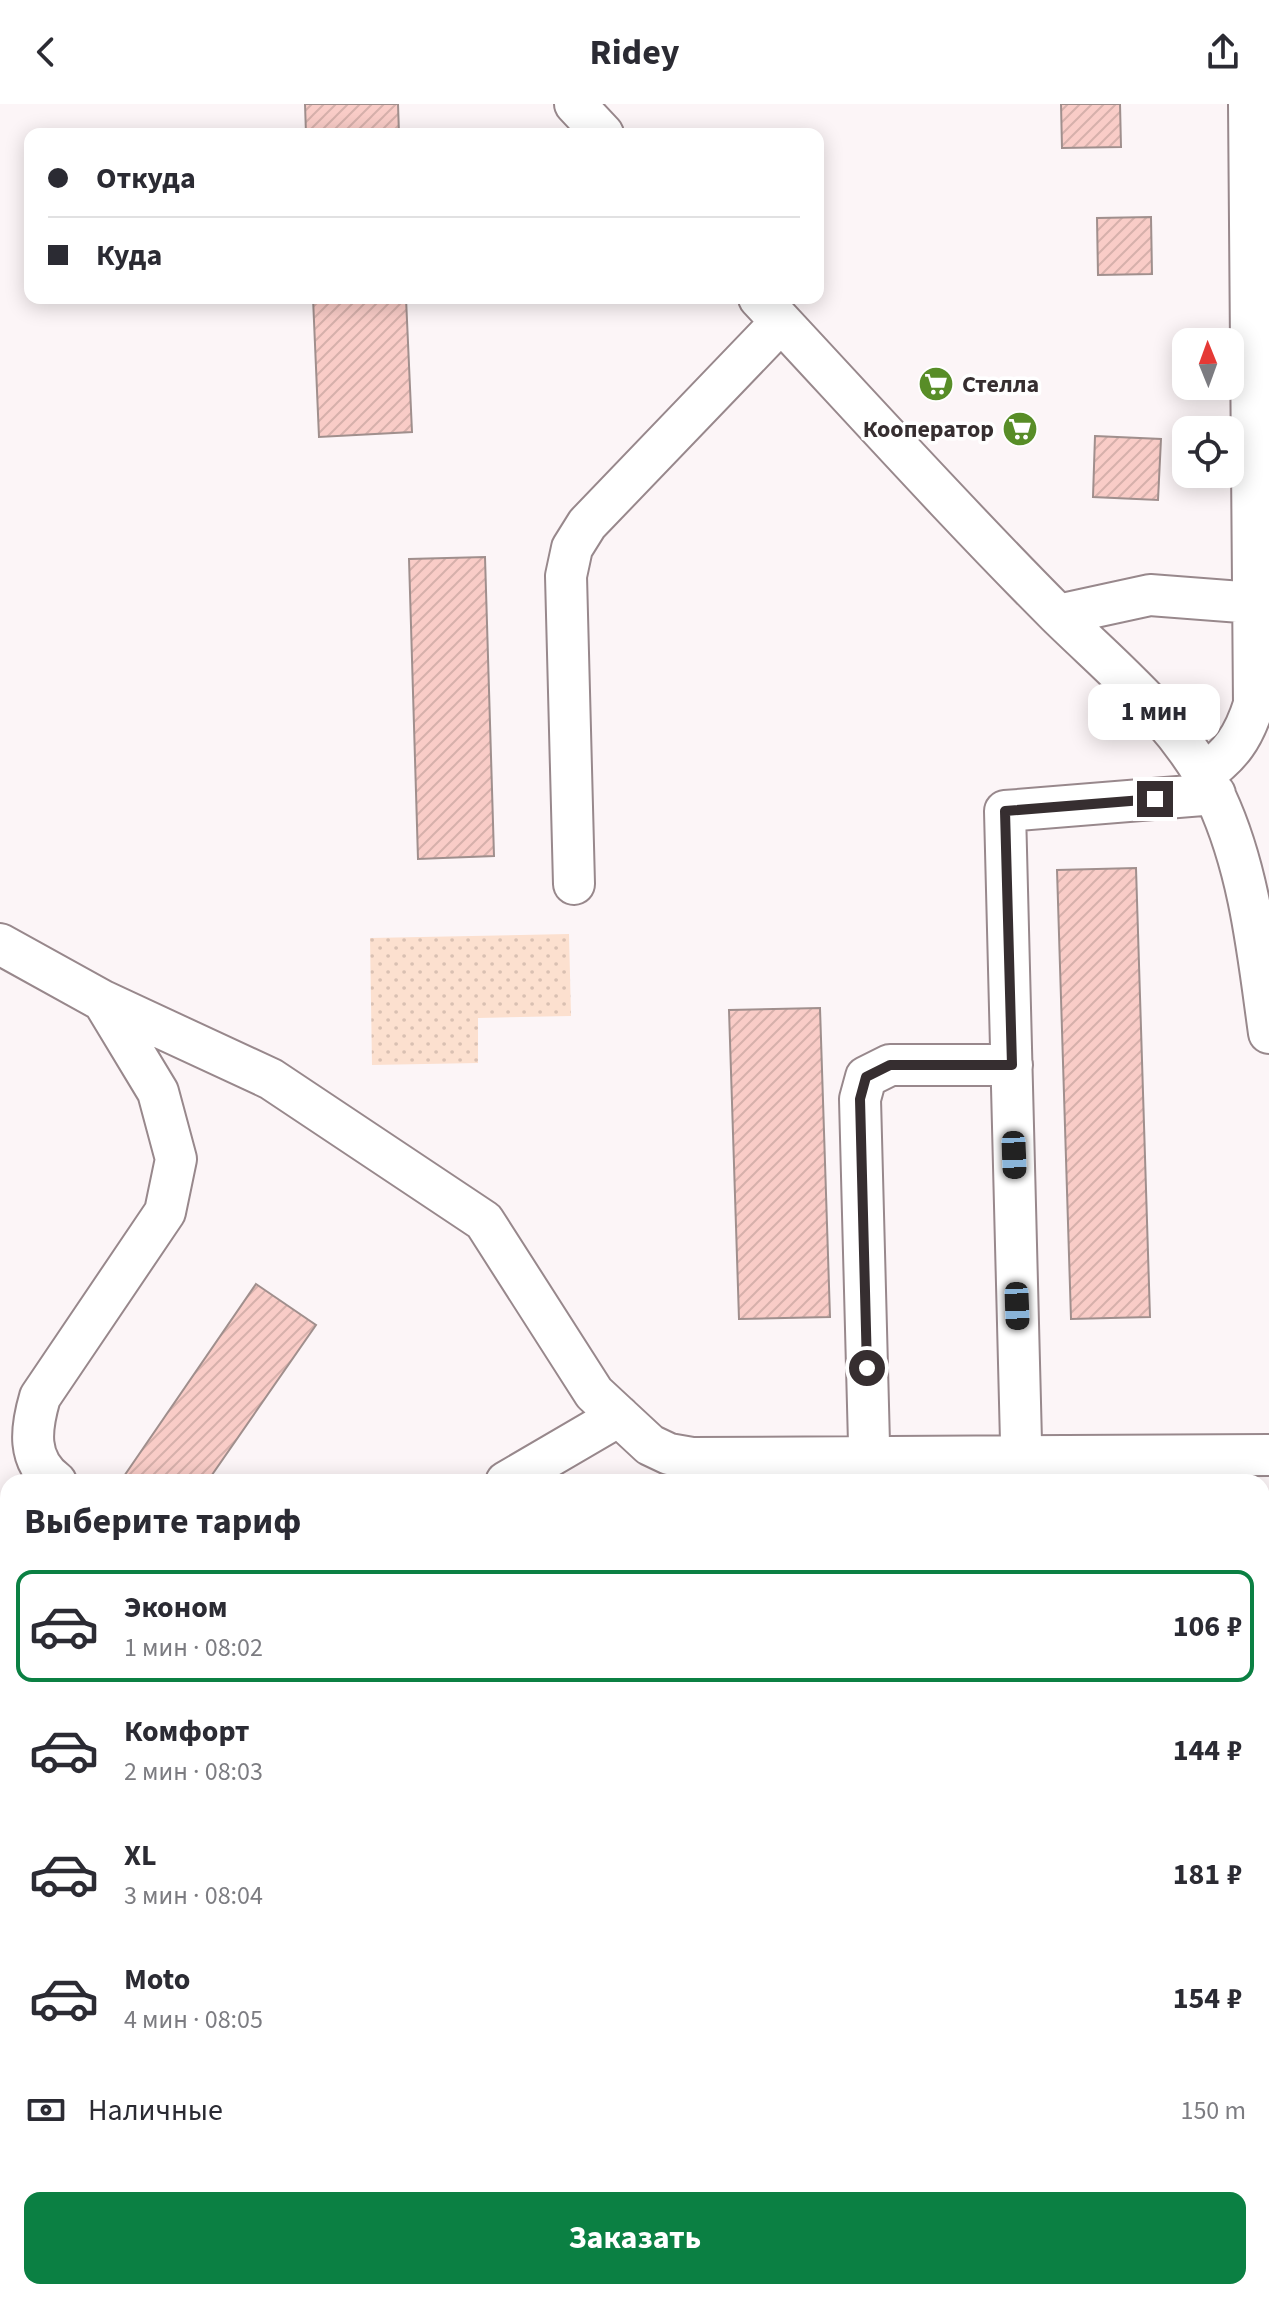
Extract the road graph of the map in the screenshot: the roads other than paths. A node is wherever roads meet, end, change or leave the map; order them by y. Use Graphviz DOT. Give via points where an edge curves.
graph roads {
  1 [pos="575,104"];
  2 [pos="1249,104"];
  3 [pos="597,128"];
  4 [pos="770,310"];
  5 [pos="1254,603"];
  6 [pos="1058,615"];
  7 [pos="1261,702"];
  8 [pos="1209,785"];
  9 [pos="574,884"];
  10 [pos="1262,925"];
  11 [pos="0,944"];
  12 [pos="103,1001"];
  13 [pos="1269,1033"];
  14 [pos="1012,1065"];
  15 [pos="619,1416"];
  16 [pos="1269,1455"];
  17 [pos="1021,1469"];
  18 [pos="870,1470"];
  19 [pos="45,1474"];
  20 [pos="520,1474"];
  1 -- 3 [label="street"];
  2 -- 5 [label="street"];
  4 -- 6 [label="street"];
  4 -- 9 [label="street" via="572,548 566,576"];
  5 -- 6 [label="street" via="1150,595"];
  5 -- 7 [label="street"];
  6 -- 8 [label="street" via="1124,677 1179,740"];
  7 -- 8 [label="street"];
  8 -- 10 [label="street"];
  8 -- 14 [label="street" via="1005,811"];
  10 -- 13 [label="street"];
  11 -- 12 [label="street"];
  12 -- 15 [label="street" via="271,1079 484,1221 594,1393"];
  12 -- 19 [label="street" via="158,1092 176,1159 165,1212 40,1397 31,1428 35,1456"];
  14 -- 17 [label="street"];
  14 -- 18 [label="street" via="890,1065 866,1077 860,1099"];
  15 -- 18 [label="street" via="650,1445 669,1454"];
  15 -- 20 [label="street"];
  16 -- 17 [label="street"];
  17 -- 18 [label="street"];
}
